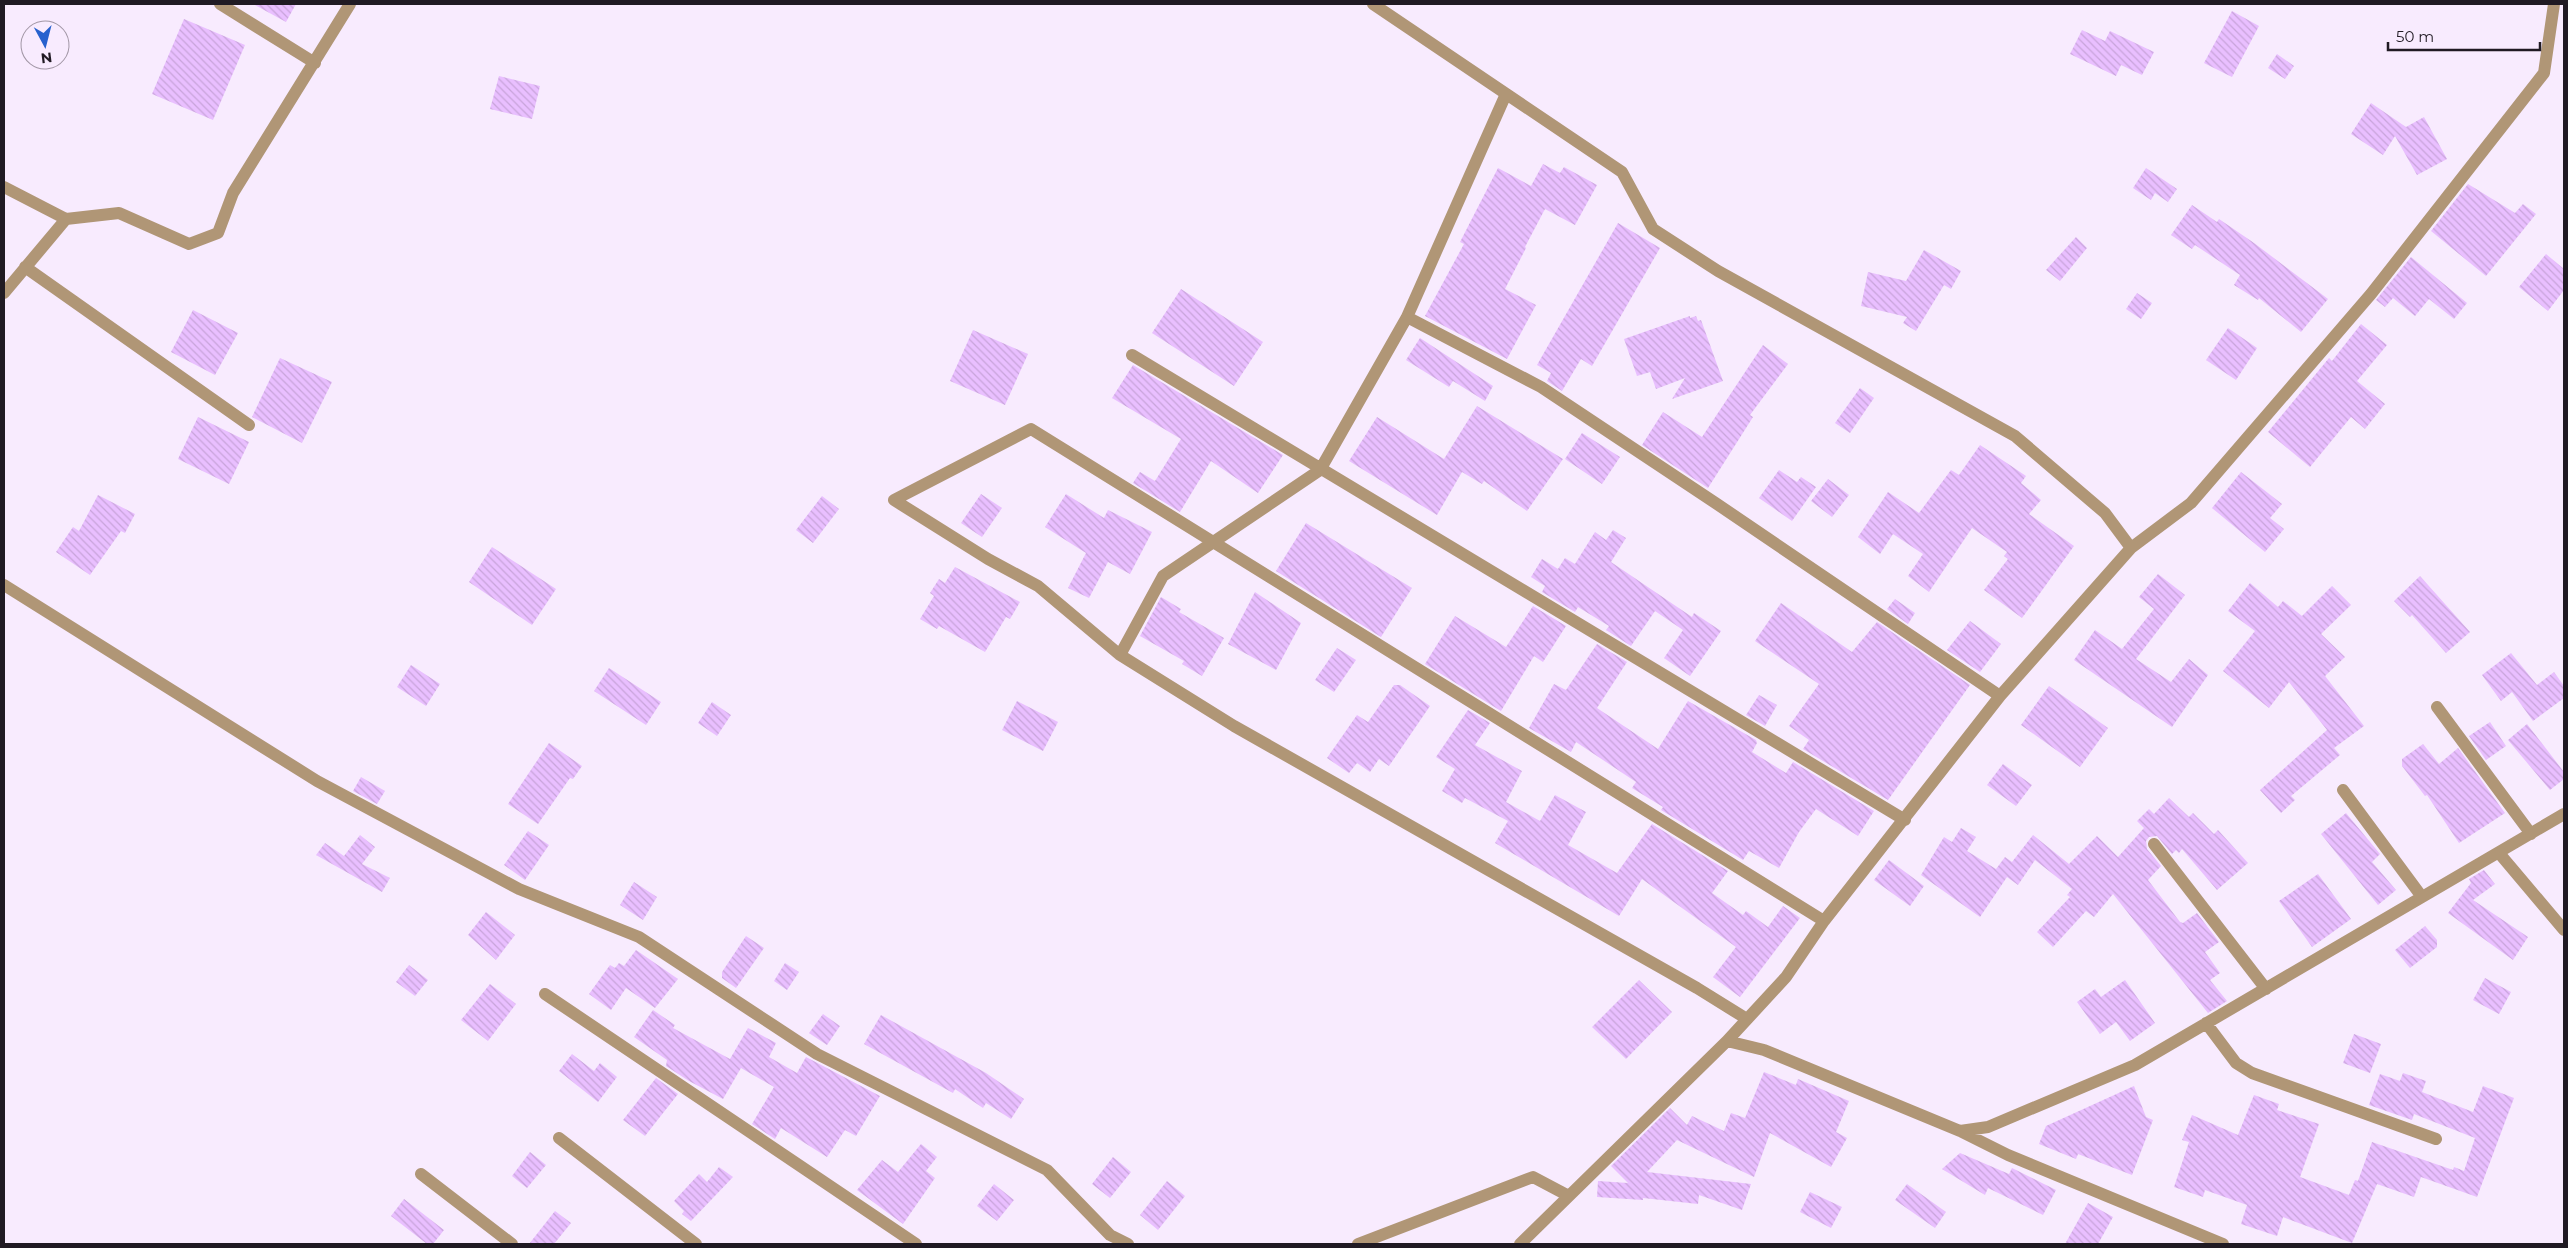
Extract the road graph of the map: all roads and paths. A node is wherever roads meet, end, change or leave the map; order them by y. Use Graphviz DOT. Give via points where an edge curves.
graph roads {
  1 [pos="220,4"];
  2 [pos="350,4"];
  3 [pos="1373,4"];
  4 [pos="2554,4"];
  5 [pos="315,63"];
  6 [pos="1506,94"];
  7 [pos="4,187"];
  8 [pos="66,219"];
  9 [pos="25,267"];
  10 [pos="4,293"];
  11 [pos="1407,317"];
  12 [pos="1132,355"];
  13 [pos="249,425"];
  14 [pos="1320,470"];
  15 [pos="1214,541"];
  16 [pos="2131,548"];
  17 [pos="4,585"];
  18 [pos="1120,655"];
  19 [pos="2000,696"];
  20 [pos="2437,707"];
  21 [pos="2343,790"];
  22 [pos="2564,814"];
  23 [pos="1905,820"];
  24 [pos="2531,834"];
  25 [pos="2154,844"];
  26 [pos="2499,853"];
  27 [pos="2422,898"];
  28 [pos="1824,921"];
  29 [pos="2564,930"];
  30 [pos="2266,989"];
  31 [pos="545,994"];
  32 [pos="1747,1019"];
  33 [pos="2206,1023"];
  34 [pos="1727,1041"];
  35 [pos="1960,1131"];
  36 [pos="559,1138"];
  37 [pos="2436,1139"];
  38 [pos="421,1174"];
  39 [pos="1567,1196"];
  40 [pos="512,1244"];
  41 [pos="696,1244"];
  42 [pos="916,1244"];
  43 [pos="1128,1244"];
  44 [pos="1358,1244"];
  45 [pos="1520,1244"];
  46 [pos="2223,1244"];
  1 -- 5 [label="street"];
  2 -- 5 [label="street"];
  3 -- 6 [label="street"];
  4 -- 16 [label="street" via="2544,73 2371,294 2191,503"];
  5 -- 8 [label="street" via="233,193 218,233 189,244 119,214"];
  6 -- 11 [label="street"];
  6 -- 16 [label="street" via="1622,172 1653,229 1718,271 2014,436 2105,513"];
  7 -- 8 [label="street"];
  8 -- 9 [label="street"];
  9 -- 10 [label="street"];
  9 -- 13 [label="street"];
  11 -- 14 [label="street"];
  11 -- 19 [label="street" via="1540,388"];
  12 -- 14 [label="street"];
  14 -- 15 [label="street"];
  14 -- 23 [label="street"];
  15 -- 18 [label="street" via="1163,576"];
  15 -- 18 [label="street" via="1031,428 894,500 1038,586"];
  15 -- 28 [label="street"];
  16 -- 19 [label="street"];
  17 -- 43 [label="street" via="317,782 518,889 639,937 817,1054 1047,1170 1110,1235"];
  18 -- 32 [label="street" via="1234,726"];
  19 -- 23 [label="street"];
  20 -- 24 [label="street"];
  21 -- 27 [label="street"];
  22 -- 24 [label="street"];
  23 -- 28 [label="street"];
  24 -- 26 [label="street"];
  25 -- 30 [label="street"];
  26 -- 27 [label="street"];
  26 -- 29 [label="street"];
  27 -- 30 [label="street"];
  28 -- 32 [label="street" via="1786,977"];
  30 -- 33 [label="street"];
  31 -- 42 [label="street"];
  32 -- 34 [label="street"];
  33 -- 35 [label="street" via="2135,1065 1988,1127"];
  33 -- 37 [label="street" via="2236,1063 2252,1073"];
  34 -- 35 [label="street" via="1764,1050"];
  34 -- 39 [label="street"];
  35 -- 46 [label="street" via="2008,1155"];
  36 -- 41 [label="street"];
  38 -- 40 [label="street"];
  39 -- 44 [label="street" via="1533,1178"];
  39 -- 45 [label="street"];
}
